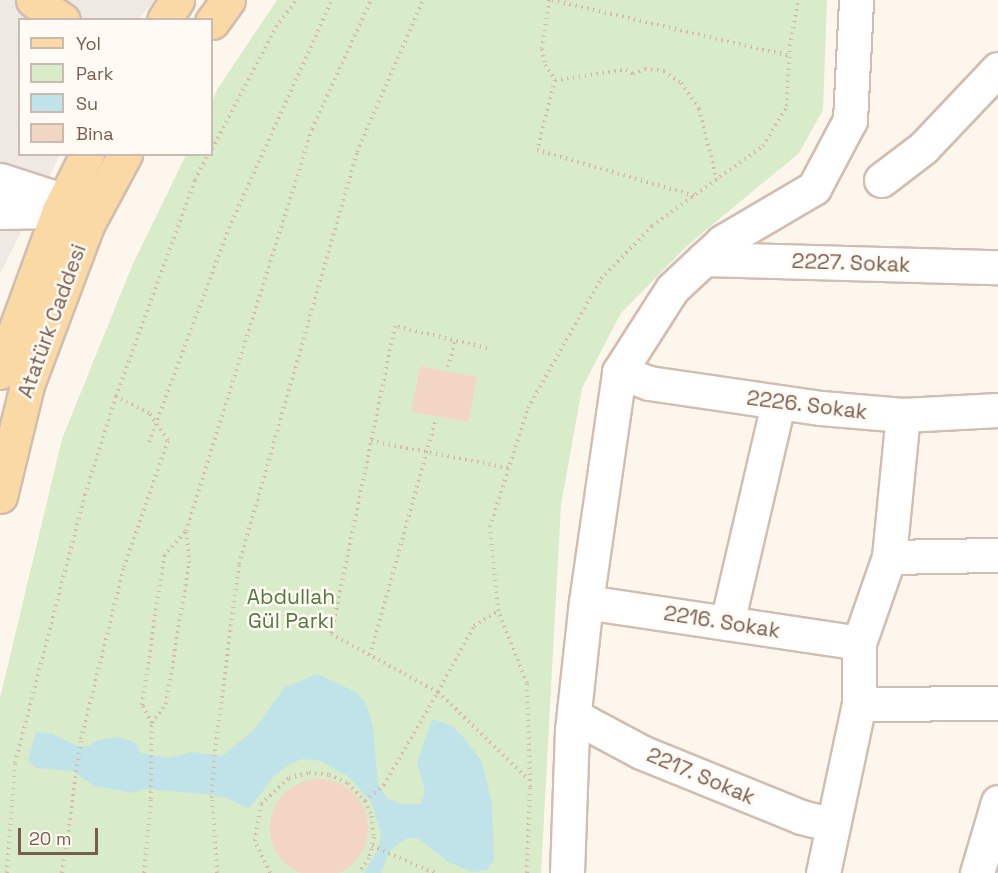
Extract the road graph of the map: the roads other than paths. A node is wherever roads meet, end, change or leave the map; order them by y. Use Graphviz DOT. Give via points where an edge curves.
graph roads {
  1 [pos="33,0"];
  2 [pos="177,0"];
  3 [pos="228,0"];
  4 [pos="856,0"];
  5 [pos="60,18"];
  6 [pos="165,18"];
  7 [pos="213,21"];
  8 [pos="998,69"];
  9 [pos="86,156"];
  10 [pos="124,156"];
  11 [pos="0,180"];
  12 [pos="881,180"];
  13 [pos="62,206"];
  14 [pos="0,212"];
  15 [pos="704,259"];
  16 [pos="998,267"];
  17 [pos="6,332"];
  18 [pos="0,372"];
  19 [pos="619,372"];
  20 [pos="778,403"];
  21 [pos="998,410"];
  22 [pos="903,415"];
  23 [pos="0,496"];
  24 [pos="998,555"];
  25 [pos="889,557"];
  26 [pos="586,602"];
  27 [pos="727,623"];
  28 [pos="859,643"];
  29 [pos="998,703"];
  30 [pos="859,704"];
  31 [pos="574,716"];
  32 [pos="998,802"];
  33 [pos="832,825"];
  34 [pos="567,873"];
  35 [pos="823,873"];
  36 [pos="977,873"];
  1 -- 5 [label="main road"];
  2 -- 6 [label="main road"];
  3 -- 7 [label="main road"];
  4 -- 15 [label="street" via="850,120 814,188 722,242"];
  8 -- 12 [label="street" via="923,148"];
  9 -- 13 [label="main road"];
  10 -- 23 [label="main road, Atatürk Caddesi" via="87,225 35,363 12,436"];
  11 -- 13 [label="street"];
  13 -- 14 [label="street"];
  13 -- 17 [label="main road"];
  15 -- 16 [label="street, 2227. Sokak"];
  15 -- 19 [label="street" via="672,289"];
  17 -- 18 [label="main road"];
  19 -- 20 [label="street, 2226. Sokak" via="649,383"];
  19 -- 26 [label="street"];
  20 -- 22 [label="street, 2226. Sokak"];
  20 -- 27 [label="street"];
  21 -- 22 [label="street, 2226. Sokak"];
  22 -- 25 [label="street"];
  24 -- 25 [label="street"];
  25 -- 28 [label="street"];
  26 -- 27 [label="street, 2216. Sokak"];
  26 -- 31 [label="street"];
  27 -- 28 [label="street, 2216. Sokak"];
  28 -- 30 [label="street"];
  29 -- 30 [label="street"];
  30 -- 33 [label="street"];
  31 -- 33 [label="street, 2217. Sokak" via="641,752 801,817"];
  31 -- 34 [label="street"];
  32 -- 36 [label="street"];
  33 -- 35 [label="street"];
}
